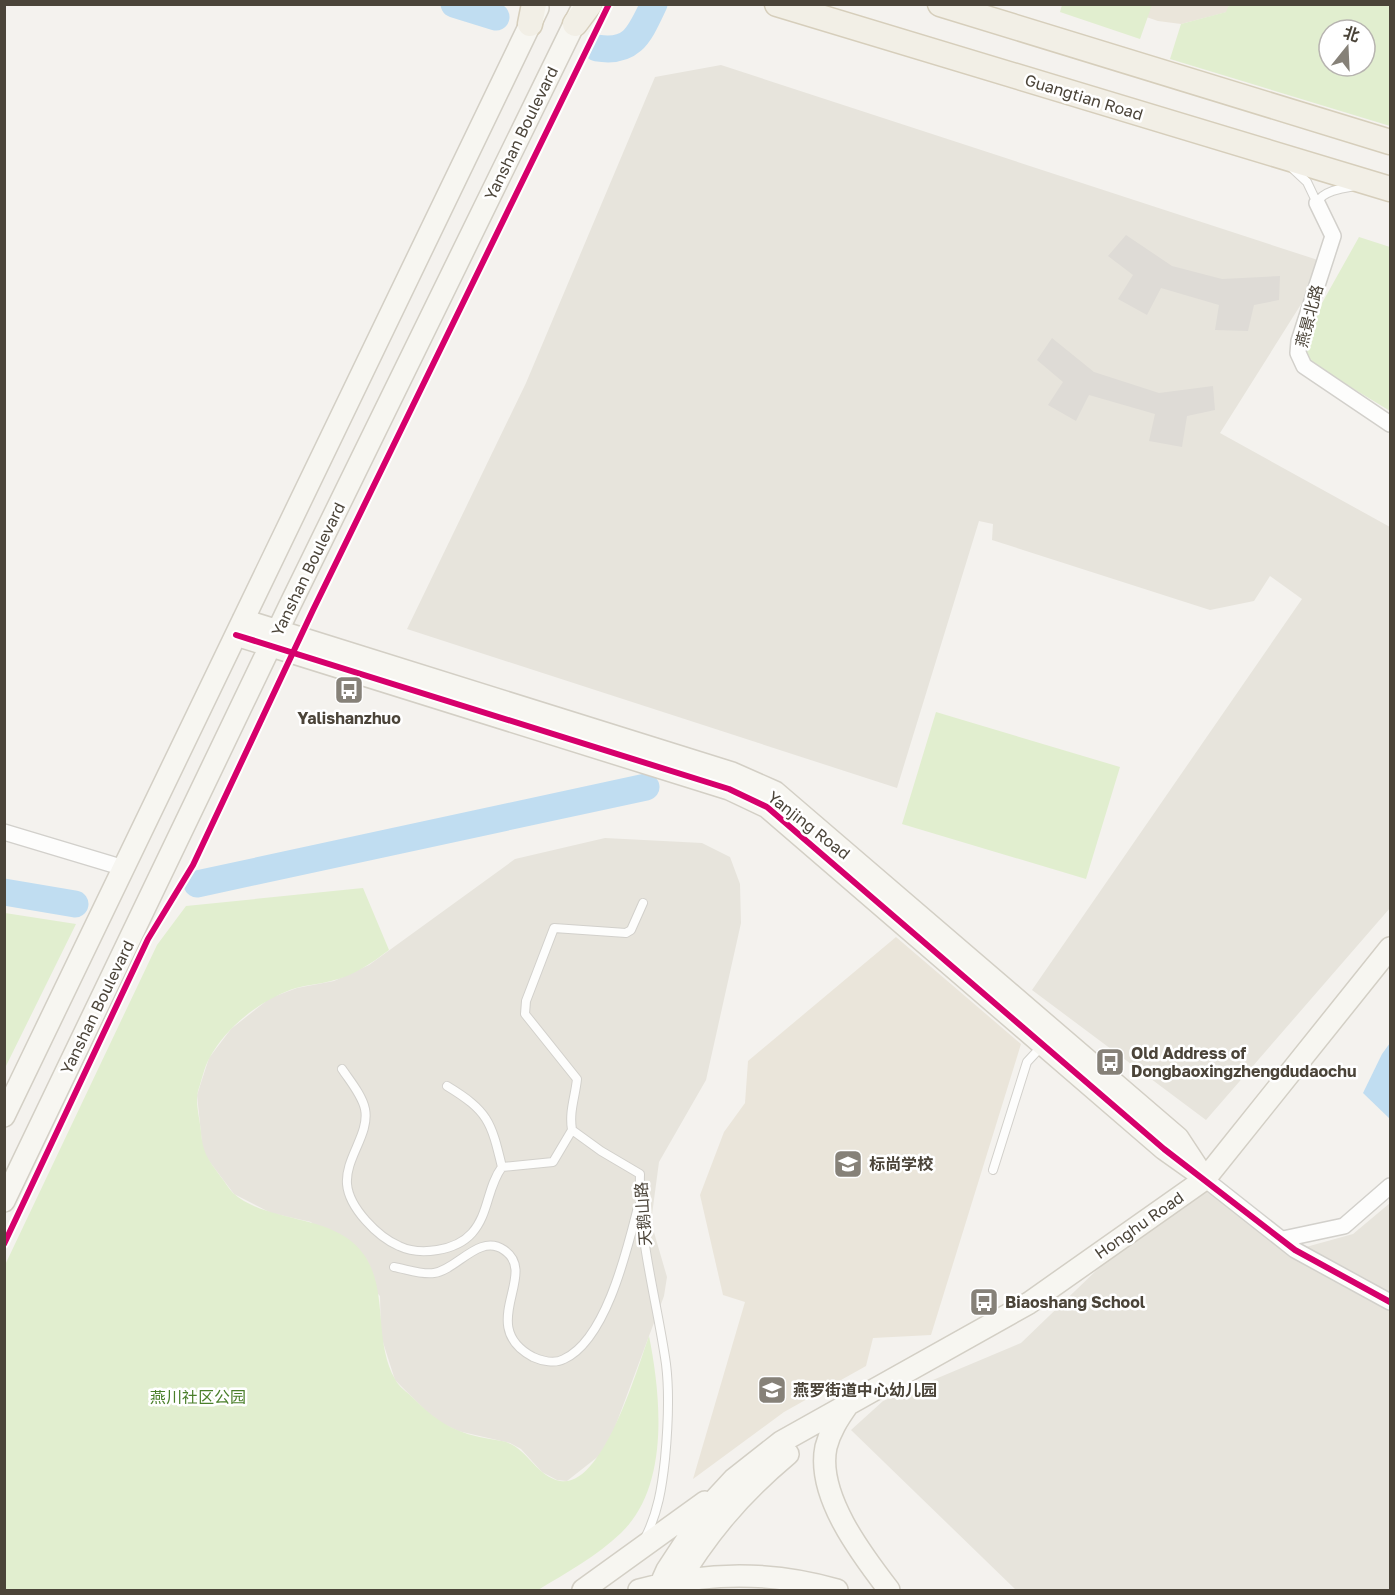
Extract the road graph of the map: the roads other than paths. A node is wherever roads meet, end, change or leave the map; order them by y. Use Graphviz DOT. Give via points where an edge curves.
graph roads {
  1 [pos="590,4"];
  2 [pos="777,4"];
  3 [pos="940,4"];
  4 [pos="535,11"];
  5 [pos="579,14"];
  6 [pos="1390,142"];
  7 [pos="1272,153"];
  8 [pos="1386,188"];
  9 [pos="1317,203"];
  10 [pos="1390,424"];
  11 [pos="240,627"];
  12 [pos="274,639"];
  13 [pos="4,832"];
  14 [pos="124,868"];
  15 [pos="643,903"];
  16 [pos="1390,948"];
  17 [pos="1044,1043"];
  18 [pos="342,1070"];
  19 [pos="447,1086"];
  20 [pos="4,1116"];
  21 [pos="572,1130"];
  22 [pos="502,1167"];
  23 [pos="993,1170"];
  24 [pos="1205,1179"];
  25 [pos="1390,1186"];
  26 [pos="4,1201"];
  27 [pos="639,1203"];
  28 [pos="1283,1239"];
  29 [pos="393,1267"];
  30 [pos="1390,1302"];
  31 [pos="849,1403"];
  32 [pos="734,1479"];
  33 [pos="638,1553"];
  34 [pos="662,1587"];
  35 [pos="583,1590"];
  36 [pos="837,1590"];
  37 [pos="889,1590"];
  1 -- 5 [label="main road"];
  2 -- 7 [label="main road, Guangtian Road"];
  3 -- 6 [label="main road"];
  4 -- 11 [label="main road"];
  5 -- 12 [label="main road, Yanshan Boulevard"];
  7 -- 8 [label="main road, Guangtian Road"];
  7 -- 9 [label="lane" via="1307,183"];
  8 -- 9 [label="lane" via="1348,187 1322,196"];
  9 -- 10 [label="street, 燕景北路" via="1333,236 1298,353 1304,366"];
  11 -- 12 [label="main road, Yanjing Road"];
  11 -- 14 [label="main road"];
  12 -- 17 [label="main road, Yanjing Road" via="755,800 788,822"];
  12 -- 24 [label="main road, Yanjing Road" via="732,773 775,792 1178,1138"];
  12 -- 26 [label="main road, Yanshan Boulevard"];
  13 -- 14 [label="street"];
  14 -- 20 [label="main road"];
  15 -- 21 [label="lane" via="626,933 554,928 526,1000 525,1014 531,1024 577,1080 570,1111"];
  16 -- 24 [label="main road, Honghu Road"];
  17 -- 23 [label="lane" via="1028,1062"];
  17 -- 24 [label="main road, Yanjing Road" via="1164,1149"];
  18 -- 22 [label="lane" via="365,1106 366,1121 352,1154 347,1185 356,1207 375,1229 399,1246 423,1252 451,1246 470,1235 481,1220 495,1175"];
  19 -- 22 [label="lane" via="475,1103 489,1121"];
  21 -- 22 [label="lane" via="553,1162"];
  21 -- 27 [label="lane, 天鹅山路" via="640,1174"];
  24 -- 28 [label="street"];
  24 -- 31 [label="main road, Honghu Road" via="1029,1303"];
  25 -- 28 [label="street" via="1344,1226"];
  27 -- 29 [label="lane" via="628,1245 594,1331 574,1354 558,1362 539,1360 522,1351 508,1334 515,1280 514,1263 504,1250 490,1245 477,1249 433,1273"];
  27 -- 33 [label="lane, 天鹅山路" via="666,1365 669,1420 655,1519"];
  28 -- 30 [label="street" via="1295,1250"];
  31 -- 32 [label="main road, Honghu Road" via="782,1443"];
  31 -- 34 [label="main road, Honghu Road" via="745,1492"];
  31 -- 37 [label="main road" via="826,1446 827,1481 849,1533"];
  32 -- 33 [label="main road"];
  32 -- 34 [label="main road, Honghu Road" via="705,1513"];
  33 -- 35 [label="main road"];
  34 -- 36 [label="main road" via="755,1576"];
}
